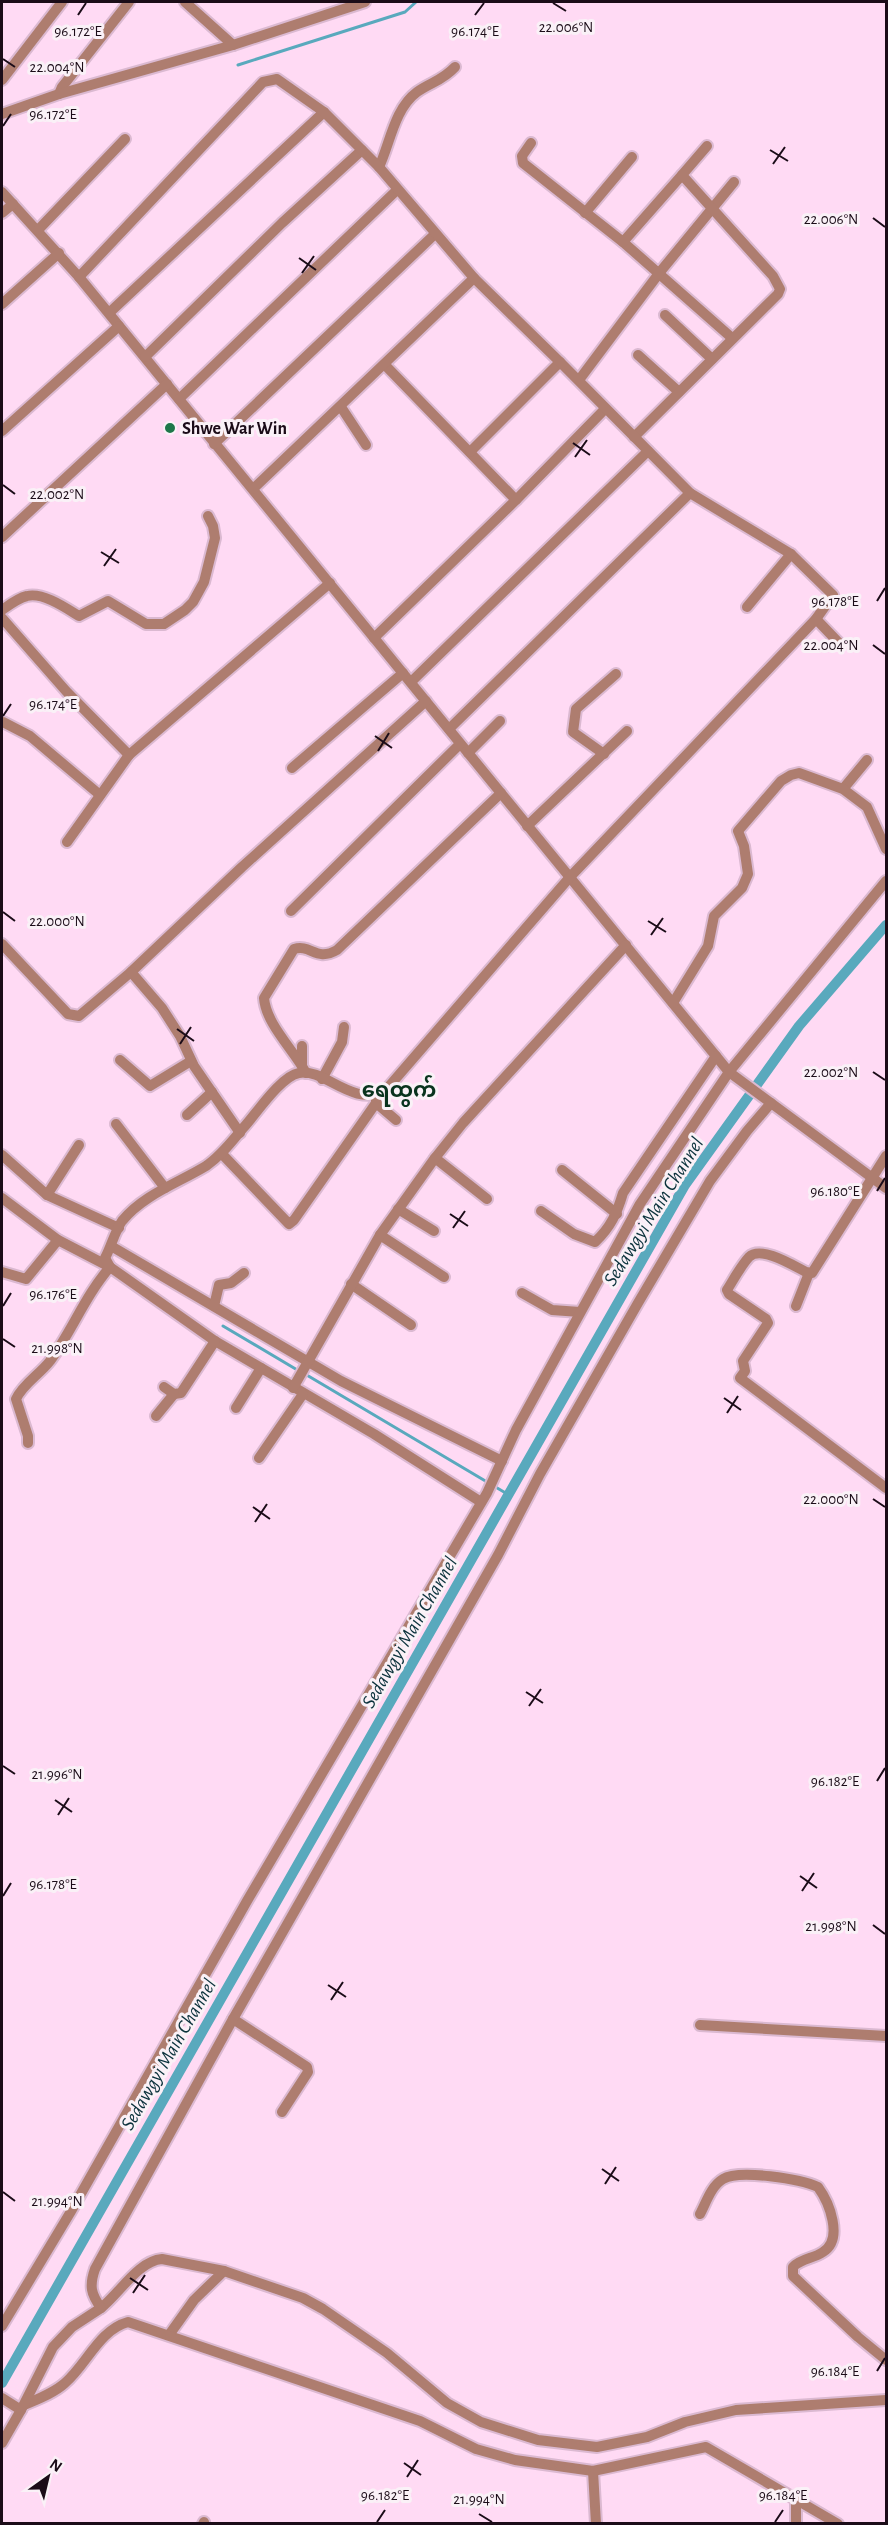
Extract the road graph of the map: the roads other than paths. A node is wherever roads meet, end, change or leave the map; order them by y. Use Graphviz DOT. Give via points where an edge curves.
graph roads {
  1 [pos="62,2"];
  2 [pos="129,2"];
  3 [pos="185,2"];
  4 [pos="365,2"];
  5 [pos="233,45"];
  6 [pos="455,67"];
  7 [pos="2,80"];
  8 [pos="59,94"];
  9 [pos="324,112"];
  10 [pos="2,114"];
  11 [pos="125,139"];
  12 [pos="531,144"];
  13 [pos="707,146"];
  14 [pos="362,150"];
  15 [pos="632,158"];
  16 [pos="379,167"];
  17 [pos="682,175"];
  18 [pos="734,183"];
  19 [pos="397,190"];
  20 [pos="2,192"];
  21 [pos="12,204"];
  22 [pos="714,208"];
  23 [pos="2,213"];
  24 [pos="585,213"];
  25 [pos="38,230"];
  26 [pos="435,234"];
  27 [pos="623,242"];
  28 [pos="59,253"];
  29 [pos="660,272"];
  30 [pos="80,277"];
  31 [pos="474,278"];
  32 [pos="2,304"];
  33 [pos="109,314"];
  34 [pos="664,315"];
  35 [pos="119,326"];
  36 [pos="732,338"];
  37 [pos="638,355"];
  38 [pos="145,357"];
  39 [pos="712,359"];
  40 [pos="560,362"];
  41 [pos="385,365"];
  42 [pos="579,380"];
  43 [pos="167,384"];
  44 [pos="679,392"];
  45 [pos="179,399"];
  46 [pos="341,407"];
  47 [pos="605,409"];
  48 [pos="2,431"];
  49 [pos="634,437"];
  50 [pos="214,444"];
  51 [pos="366,445"];
  52 [pos="648,451"];
  53 [pos="470,452"];
  54 [pos="253,489"];
  55 [pos="690,493"];
  56 [pos="516,500"];
  57 [pos="208,516"];
  58 [pos="2,537"];
  59 [pos="791,554"];
  60 [pos="330,583"];
  61 [pos="747,607"];
  62 [pos="2,610"];
  63 [pos="2,618"];
  64 [pos="816,619"];
  65 [pos="374,638"];
  66 [pos="840,643"];
  67 [pos="403,673"];
  68 [pos="616,674"];
  69 [pos="411,682"];
  70 [pos="426,701"];
  71 [pos="500,721"];
  72 [pos="3,722"];
  73 [pos="449,729"];
  74 [pos="627,731"];
  75 [pos="460,744"];
  76 [pos="468,753"];
  77 [pos="604,753"];
  78 [pos="129,755"];
  79 [pos="867,760"];
  80 [pos="292,768"];
  81 [pos="843,789"];
  82 [pos="501,794"];
  83 [pos="100,795"];
  84 [pos="527,826"];
  85 [pos="67,842"];
  86 [pos="886,849"];
  87 [pos="570,877"];
  88 [pos="886,881"];
  89 [pos="291,911"];
  90 [pos="2,944"];
  91 [pos="626,945"];
  92 [pos="131,972"];
  93 [pos="673,1003"];
  94 [pos="344,1027"];
  95 [pos="302,1046"];
  96 [pos="716,1056"];
  97 [pos="120,1060"];
  98 [pos="191,1060"];
  99 [pos="304,1069"];
  100 [pos="733,1075"];
  101 [pos="322,1079"];
  102 [pos="212,1092"];
  103 [pos="376,1099"];
  104 [pos="768,1101"];
  105 [pos="187,1114"];
  106 [pos="396,1120"];
  107 [pos="116,1124"];
  108 [pos="240,1133"];
  109 [pos="79,1145"];
  110 [pos="222,1154"];
  111 [pos="2,1155"];
  112 [pos="886,1156"];
  113 [pos="435,1158"];
  114 [pos="562,1170"];
  115 [pos="871,1177"];
  116 [pos="165,1188"];
  117 [pos="886,1188"];
  118 [pos="623,1193"];
  119 [pos="47,1195"];
  120 [pos="2,1198"];
  121 [pos="487,1199"];
  122 [pos="640,1204"];
  123 [pos="398,1209"];
  124 [pos="540,1211"];
  125 [pos="617,1214"];
  126 [pos="119,1228"];
  127 [pos="434,1231"];
  128 [pos="380,1235"];
  129 [pos="58,1240"];
  130 [pos="109,1255"];
  131 [pos="2,1272"];
  132 [pos="244,1273"];
  133 [pos="809,1273"];
  134 [pos="444,1277"];
  135 [pos="351,1284"];
  136 [pos="522,1293"];
  137 [pos="214,1306"];
  138 [pos="796,1306"];
  139 [pos="580,1312"];
  140 [pos="411,1325"];
  141 [pos="215,1341"];
  142 [pos="306,1364"];
  143 [pos="261,1368"];
  144 [pos="294,1385"];
  145 [pos="303,1394"];
  146 [pos="236,1408"];
  147 [pos="156,1416"];
  148 [pos="28,1443"];
  149 [pos="259,1458"];
  150 [pos="502,1461"];
  151 [pos="886,1488"];
  152 [pos="484,1497"];
  153 [pos="233,2019"];
  154 [pos="700,2025"];
  155 [pos="886,2036"];
  156 [pos="282,2112"];
  157 [pos="700,2214"];
  158 [pos="224,2271"];
  159 [pos="101,2308"];
  160 [pos="2,2326"];
  161 [pos="170,2335"];
  162 [pos="886,2360"];
  163 [pos="886,2398"];
  164 [pos="6,2401"];
  165 [pos="23,2408"];
  166 [pos="2,2443"];
  167 [pos="593,2471"];
  168 [pos="796,2500"];
  169 [pos="596,2523"];
  170 [pos="796,2523"];
  171 [pos="838,2523"];
  1 -- 7 [label="street"];
  2 -- 8 [label="street"];
  3 -- 5 [label="street"];
  4 -- 5 [label="street"];
  5 -- 8 [label="street"];
  6 -- 16 [label="street" via="446,77 415,93 407,103"];
  8 -- 10 [label="street"];
  9 -- 14 [label="street"];
  9 -- 30 [label="street" via="277,79 263,82"];
  9 -- 33 [label="street"];
  11 -- 25 [label="street"];
  12 -- 24 [label="street" via="522,156 523,163"];
  13 -- 17 [label="street"];
  14 -- 16 [label="street"];
  14 -- 38 [label="street"];
  15 -- 24 [label="street"];
  16 -- 19 [label="street"];
  17 -- 22 [label="street"];
  17 -- 27 [label="street"];
  18 -- 22 [label="street"];
  19 -- 26 [label="street"];
  19 -- 45 [label="street"];
  20 -- 21 [label="street"];
  21 -- 23 [label="street"];
  21 -- 25 [label="street"];
  22 -- 29 [label="street"];
  22 -- 36 [label="street" via="780,289"];
  24 -- 27 [label="street"];
  25 -- 28 [label="street"];
  26 -- 31 [label="street"];
  26 -- 50 [label="street"];
  27 -- 29 [label="street"];
  28 -- 30 [label="street"];
  28 -- 32 [label="street"];
  29 -- 36 [label="street"];
  29 -- 42 [label="street"];
  30 -- 33 [label="street"];
  31 -- 40 [label="street"];
  31 -- 41 [label="street"];
  33 -- 35 [label="street"];
  34 -- 39 [label="street"];
  35 -- 38 [label="street"];
  35 -- 48 [label="street"];
  36 -- 39 [label="street"];
  37 -- 44 [label="street"];
  38 -- 43 [label="street"];
  39 -- 44 [label="street"];
  40 -- 42 [label="street"];
  40 -- 53 [label="street"];
  41 -- 46 [label="street"];
  41 -- 53 [label="street"];
  42 -- 47 [label="street"];
  43 -- 45 [label="street"];
  43 -- 58 [label="street"];
  44 -- 49 [label="street"];
  45 -- 50 [label="street"];
  46 -- 51 [label="street"];
  46 -- 54 [label="street"];
  47 -- 49 [label="street"];
  47 -- 56 [label="street"];
  49 -- 52 [label="street"];
  50 -- 54 [label="street"];
  52 -- 55 [label="street"];
  52 -- 69 [label="street"];
  53 -- 56 [label="street"];
  54 -- 60 [label="street"];
  55 -- 59 [label="street"];
  55 -- 73 [label="street"];
  56 -- 65 [label="street"];
  57 -- 62 [label="street" via="215,538 204,582 193,602 164,624 146,624 108,601 79,616 34,596 25,596"];
  59 -- 61 [label="street"];
  59 -- 64 [label="street" via="833,595"];
  60 -- 65 [label="street"];
  60 -- 78 [label="street"];
  63 -- 78 [label="street" via="66,692"];
  64 -- 66 [label="street"];
  64 -- 87 [label="street"];
  65 -- 67 [label="street"];
  67 -- 69 [label="street"];
  67 -- 80 [label="street"];
  68 -- 77 [label="street" via="576,709 573,732"];
  69 -- 70 [label="street"];
  70 -- 73 [label="street"];
  70 -- 92 [label="street"];
  71 -- 76 [label="street"];
  72 -- 83 [label="street" via="30,736"];
  73 -- 75 [label="street"];
  74 -- 77 [label="street"];
  75 -- 76 [label="street"];
  75 -- 89 [label="street"];
  76 -- 82 [label="street"];
  77 -- 84 [label="street"];
  78 -- 83 [label="street"];
  79 -- 81 [label="street"];
  81 -- 86 [label="street" via="867,807"];
  81 -- 93 [label="street" via="799,773 791,775 747,819 738,831 748,874 742,888 714,916 708,946"];
  82 -- 84 [label="street"];
  82 -- 99 [label="street" via="337,950 320,956 294,949 264,998 272,1024"];
  83 -- 85 [label="street"];
  84 -- 87 [label="street"];
  87 -- 91 [label="street"];
  87 -- 103 [label="street"];
  88 -- 100 [label="street"];
  90 -- 92 [label="street" via="73,1017"];
  91 -- 93 [label="street"];
  91 -- 113 [label="street"];
  92 -- 98 [label="street" via="162,1008"];
  93 -- 96 [label="street"];
  94 -- 101 [label="street" via="342,1042"];
  95 -- 99 [label="street"];
  96 -- 100 [label="street"];
  96 -- 118 [label="street"];
  97 -- 98 [label="street" via="150,1086"];
  98 -- 102 [label="street"];
  99 -- 101 [label="street"];
  99 -- 108 [label="street" via="286,1080"];
  100 -- 104 [label="street"];
  100 -- 122 [label="street"];
  101 -- 103 [label="street"];
  102 -- 105 [label="street"];
  102 -- 108 [label="street"];
  103 -- 106 [label="street"];
  103 -- 110 [label="street" via="289,1224"];
  104 -- 115 [label="street"];
  104 -- 153 [label="street" via="710,1181 653,1277"];
  107 -- 116 [label="street"];
  108 -- 110 [label="street"];
  109 -- 119 [label="street"];
  110 -- 116 [label="street"];
  111 -- 119 [label="street"];
  112 -- 115 [label="street"];
  113 -- 121 [label="street"];
  113 -- 123 [label="street"];
  114 -- 125 [label="street"];
  115 -- 117 [label="street"];
  115 -- 133 [label="street"];
  116 -- 126 [label="street" via="131,1212"];
  118 -- 122 [label="street"];
  118 -- 125 [label="street"];
  119 -- 126 [label="street"];
  120 -- 129 [label="street"];
  122 -- 139 [label="street"];
  123 -- 127 [label="street"];
  123 -- 128 [label="street"];
  124 -- 125 [label="street" via="574,1234 595,1242"];
  126 -- 130 [label="street"];
  128 -- 134 [label="street"];
  128 -- 135 [label="street"];
  129 -- 130 [label="street"];
  129 -- 131 [label="street" via="26,1279"];
  130 -- 137 [label="street"];
  130 -- 141 [label="street"];
  130 -- 148 [label="street" via="49,1362 17,1395"];
  132 -- 137 [label="street" via="231,1283 219,1285"];
  133 -- 138 [label="street"];
  133 -- 151 [label="street" via="766,1253 753,1254 744,1264 728,1292 768,1323 743,1360 745,1371 741,1378"];
  135 -- 140 [label="street"];
  135 -- 142 [label="street"];
  136 -- 139 [label="street" via="552,1310"];
  137 -- 142 [label="street"];
  139 -- 150 [label="street"];
  141 -- 143 [label="street"];
  141 -- 147 [label="street" via="184,1389 178,1394 169,1390"];
  142 -- 144 [label="street"];
  142 -- 150 [label="street"];
  143 -- 144 [label="street"];
  143 -- 146 [label="street"];
  144 -- 145 [label="street"];
  145 -- 149 [label="street"];
  145 -- 152 [label="street"];
  150 -- 152 [label="street"];
  152 -- 160 [label="street"];
  153 -- 156 [label="street" via="307,2067 308,2072"];
  153 -- 159 [label="street" via="95,2269 91,2294"];
  154 -- 155 [label="street"];
  157 -- 162 [label="street" via="724,2178 769,2175 818,2187 831,2213 833,2235 823,2252 794,2267 793,2276"];
  158 -- 159 [label="street" via="154,2260 141,2267 117,2296"];
  158 -- 161 [label="street" via="194,2300"];
  158 -- 163 [label="street" via="303,2298 387,2353 447,2403 481,2422 538,2440 597,2447 647,2438 685,2422 736,2410"];
  159 -- 165 [label="street" via="72,2327 53,2347"];
  161 -- 165 [label="street" via="128,2322 116,2326 65,2383"];
  161 -- 167 [label="street" via="420,2421 476,2449 516,2460"];
  164 -- 165 [label="street"];
  165 -- 166 [label="street"];
  167 -- 168 [label="street" via="706,2447"];
  167 -- 169 [label="street"];
  168 -- 170 [label="street"];
  168 -- 171 [label="street"];
}
